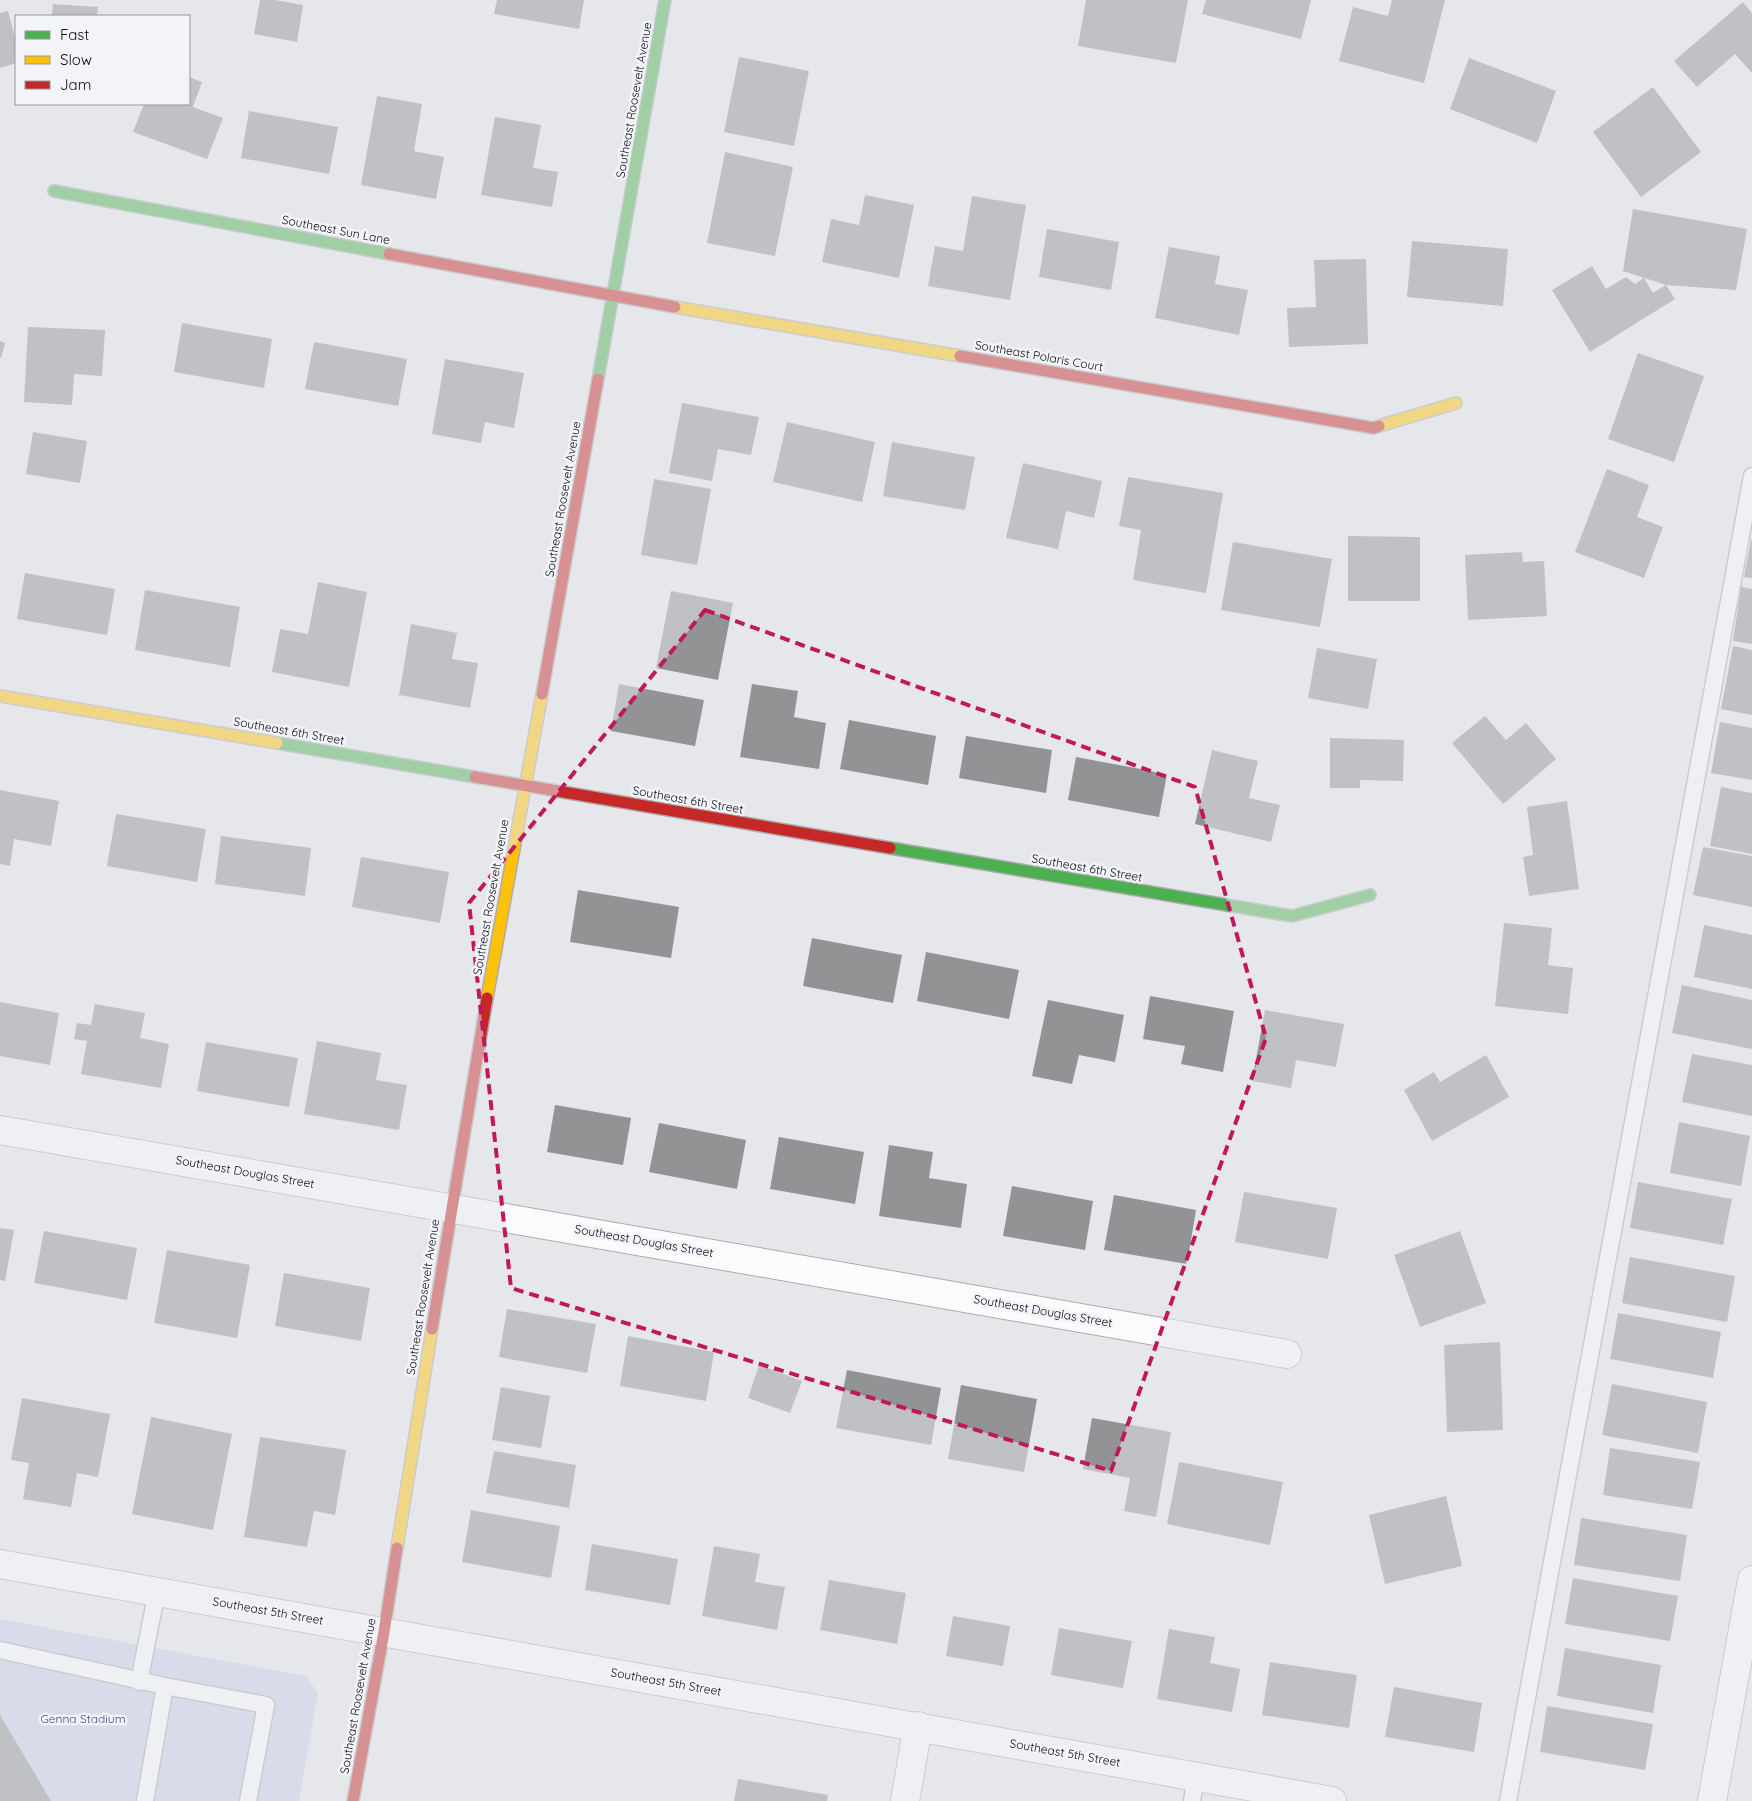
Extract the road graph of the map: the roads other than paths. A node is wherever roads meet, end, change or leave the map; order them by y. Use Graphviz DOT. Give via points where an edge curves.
graph roads {
  1 [pos="666,0"];
  2 [pos="54,191"];
  3 [pos="614,296"];
  4 [pos="1456,403"];
  5 [pos="1752,476"];
  6 [pos="0,696"];
  7 [pos="525,786"];
  8 [pos="1370,895"];
  9 [pos="0,1130"];
  10 [pos="451,1208"];
  11 [pos="1287,1354"];
  12 [pos="0,1564"];
  13 [pos="1752,1580"];
  14 [pos="157,1591"];
  15 [pos="384,1632"];
  16 [pos="0,1650"];
  17 [pos="139,1682"];
  18 [pos="165,1686"];
  19 [pos="918,1726"];
  20 [pos="1194,1789"];
  21 [pos="145,1801"];
  22 [pos="248,1801"];
  23 [pos="353,1801"];
  24 [pos="905,1801"];
  25 [pos="1332,1801"];
  26 [pos="1508,1801"];
  27 [pos="1712,1801"];
  1 -- 3 [label="street, Southeast Roosevelt Avenue"];
  2 -- 3 [label="street, Southeast Sun Lane"];
  3 -- 4 [label="street, Southeast Polaris Court" via="1374,428"];
  3 -- 7 [label="street, Southeast Roosevelt Avenue"];
  5 -- 26 [label="lane"];
  6 -- 7 [label="street, Southeast 6th Street"];
  7 -- 8 [label="street, Southeast 6th Street" via="1292,916"];
  7 -- 10 [label="street, Southeast Roosevelt Avenue"];
  9 -- 10 [label="street, Southeast Douglas Street"];
  10 -- 11 [label="street, Southeast Douglas Street"];
  10 -- 15 [label="street, Southeast Roosevelt Avenue"];
  12 -- 14 [label="street, Southeast 5th Street"];
  13 -- 27 [label="street"];
  14 -- 15 [label="street, Southeast 5th Street"];
  14 -- 17 [label="lane"];
  15 -- 19 [label="street, Southeast 5th Street"];
  15 -- 23 [label="street, Southeast Roosevelt Avenue"];
  16 -- 17 [label="lane"];
  17 -- 18 [label="lane"];
  18 -- 21 [label="lane"];
  18 -- 22 [label="lane" via="266,1705"];
  19 -- 20 [label="street, Southeast 5th Street"];
  19 -- 24 [label="street"];
  20 -- 25 [label="street, Southeast 5th Street"];
}
